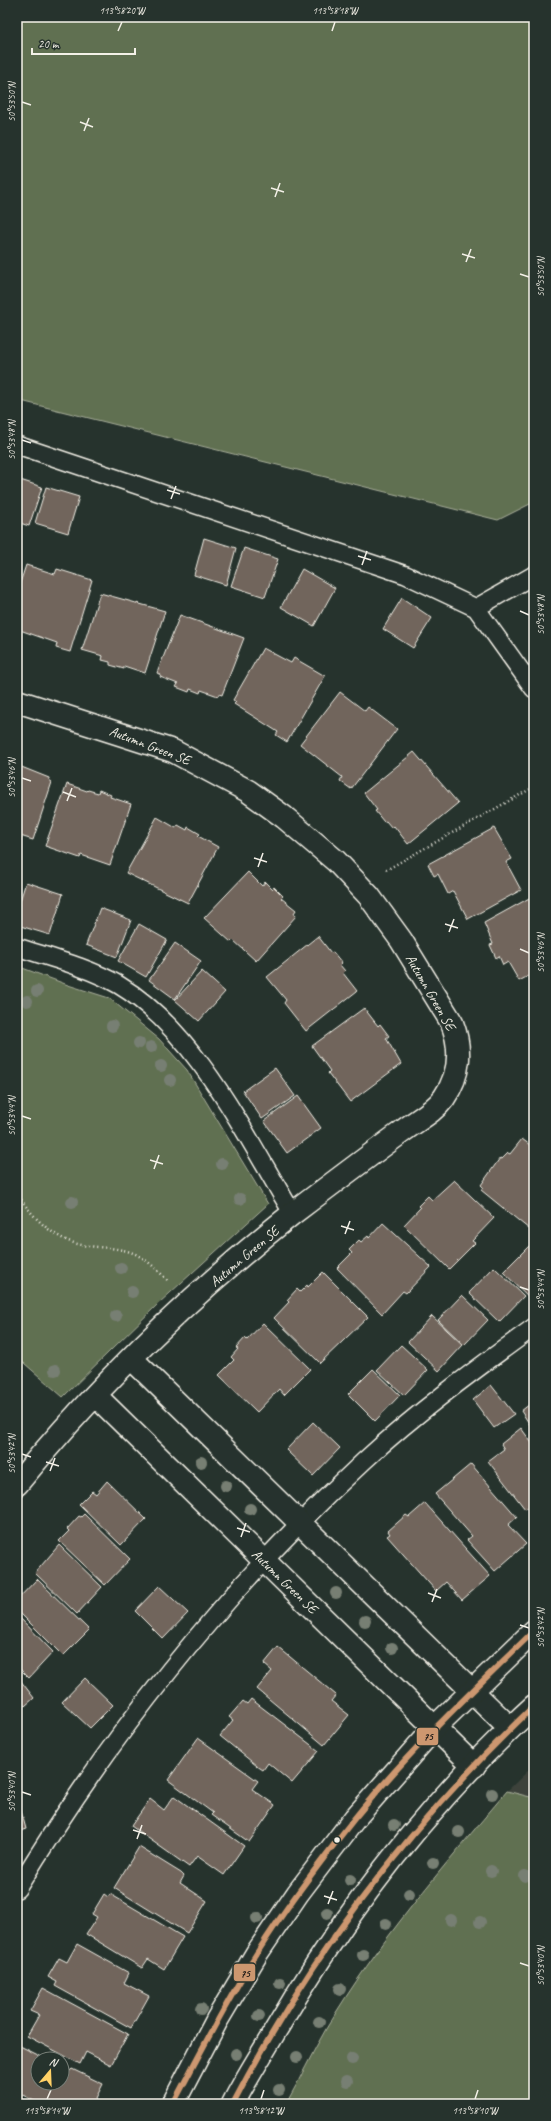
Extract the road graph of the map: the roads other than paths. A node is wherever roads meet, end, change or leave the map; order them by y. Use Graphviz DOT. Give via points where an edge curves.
graph roads {
  1 [pos="17,445"];
  2 [pos="534,575"];
  3 [pos="476,608"];
  4 [pos="534,689"];
  5 [pos="17,701"];
  6 [pos="17,947"];
  7 [pos="293,1214"];
  8 [pos="534,1327"];
  9 [pos="132,1359"];
  10 [pos="96,1396"];
  11 [pos="17,1484"];
  12 [pos="300,1524"];
  13 [pos="264,1560"];
  14 [pos="534,1631"];
  15 [pos="471,1691"];
  16 [pos="534,1706"];
  17 [pos="435,1727"];
  18 [pos="510,1728"];
  19 [pos="474,1766"];
  20 [pos="17,1889"];
  21 [pos="173,2104"];
  22 [pos="233,2104"];
  1 -- 3 [label="lane" via="406,574"];
  2 -- 3 [label="lane"];
  3 -- 4 [label="lane"];
  5 -- 7 [label="street, Autumn Green SE" via="173,751 248,791 284,817 336,861 360,886 401,940 452,1023 458,1038 459,1058 456,1076 443,1099 430,1113"];
  6 -- 7 [label="lane" via="83,969 119,985 156,1013 190,1049 221,1094"];
  7 -- 9 [label="street, Autumn Green SE" via="189,1302"];
  8 -- 12 [label="lane" via="473,1371 365,1460"];
  9 -- 10 [label="street, Autumn Green SE"];
  9 -- 12 [label="street"];
  10 -- 11 [label="street, Autumn Green SE"];
  10 -- 13 [label="street, Autumn Green SE"];
  12 -- 13 [label="lane"];
  12 -- 15 [label="street"];
  13 -- 17 [label="street, Autumn Green SE"];
  13 -- 20 [label="lane" via="196,1635 138,1708 80,1790"];
  14 -- 15 [label="street"];
  15 -- 17 [label="street"];
  15 -- 18 [label="street"];
  16 -- 18 [label="street"];
  17 -- 19 [label="street, Autumn Green SE"];
  17 -- 21 [label="street" via="355,1818 298,1893 257,1953 217,2020"];
  18 -- 19 [label="street"];
  19 -- 22 [label="street" via="376,1879 337,1933 297,1994"];
}
